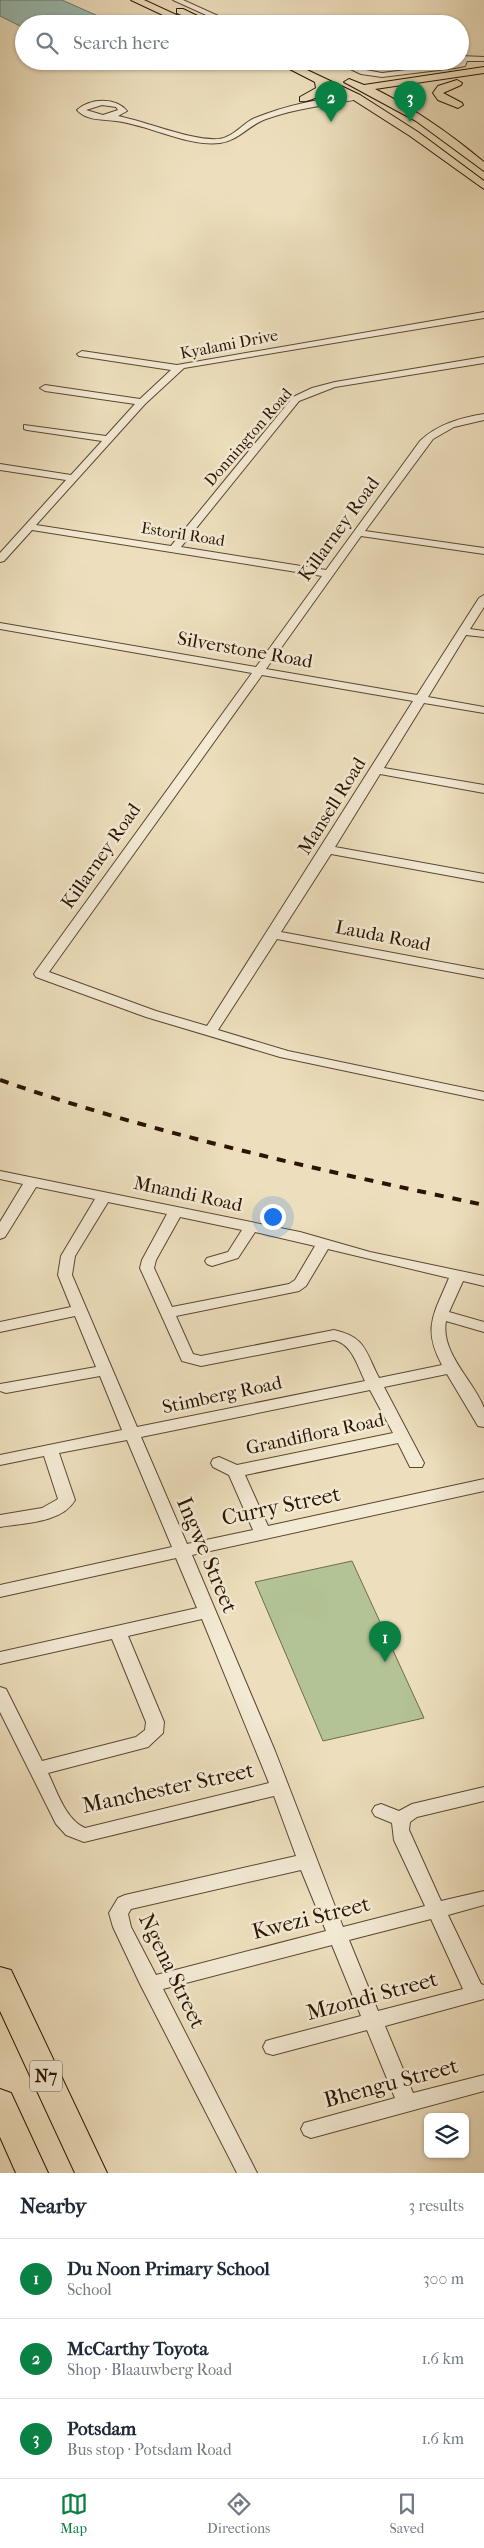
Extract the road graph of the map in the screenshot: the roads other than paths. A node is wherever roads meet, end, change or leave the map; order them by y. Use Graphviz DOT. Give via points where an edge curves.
graph roads {
  1 [pos="136,0"];
  2 [pos="156,0"];
  3 [pos="177,0"];
  4 [pos="170,15"];
  5 [pos="189,15"];
  6 [pos="213,15"];
  7 [pos="469,58"];
  8 [pos="484,59"];
  9 [pos="318,70"];
  10 [pos="360,70"];
  11 [pos="424,70"];
  12 [pos="484,70"];
  13 [pos="428,78"];
  14 [pos="484,78"];
  15 [pos="457,82"];
  16 [pos="364,88"];
  17 [pos="345,91"];
  18 [pos="378,94"];
  19 [pos="356,96"];
  20 [pos="304,98"];
  21 [pos="458,105"];
  22 [pos="123,110"];
  23 [pos="100,117"];
  24 [pos="223,139"];
  25 [pos="457,145"];
  26 [pos="435,150"];
  27 [pos="484,168"];
  28 [pos="484,186"];
  29 [pos="484,315"];
  30 [pos="82,354"];
  31 [pos="484,360"];
  32 [pos="177,368"];
  33 [pos="45,388"];
  34 [pos="142,402"];
  35 [pos="484,417"];
  36 [pos="27,427"];
  37 [pos="109,439"];
  38 [pos="0,467"];
  39 [pos="74,478"];
  40 [pos="30,527"];
  41 [pos="361,533"];
  42 [pos="174,549"];
  43 [pos="484,551"];
  44 [pos="0,559"];
  45 [pos="330,574"];
  46 [pos="484,598"];
  47 [pos="0,626"];
  48 [pos="463,631"];
  49 [pos="484,634"];
  50 [pos="260,670"];
  51 [pos="419,699"];
  52 [pos="484,710"];
  53 [pos="377,770"];
  54 [pos="484,789"];
  55 [pos="326,849"];
  56 [pos="484,878"];
  57 [pos="275,935"];
  58 [pos="484,974"];
  59 [pos="210,1032"];
  60 [pos="484,1096"];
  61 [pos="0,1175"];
  62 [pos="32,1182"];
  63 [pos="104,1197"];
  64 [pos="175,1212"];
  65 [pos="250,1228"];
  66 [pos="2,1229"];
  67 [pos="324,1243"];
  68 [pos="212,1261"];
  69 [pos="458,1275"];
  70 [pos="484,1281"];
  71 [pos="82,1310"];
  72 [pos="167,1313"];
  73 [pos="441,1315"];
  74 [pos="0,1327"];
  75 [pos="484,1327"];
  76 [pos="453,1368"];
  77 [pos="106,1370"];
  78 [pos="374,1383"];
  79 [pos="6,1388"];
  80 [pos="484,1420"];
  81 [pos="131,1435"];
  82 [pos="402,1437"];
  83 [pos="50,1450"];
  84 [pos="0,1460"];
  85 [pos="219,1463"];
  86 [pos="416,1463"];
  87 [pos="235,1471"];
  88 [pos="484,1485"];
  89 [pos="0,1521"];
  90 [pos="263,1533"];
  91 [pos="181,1551"];
  92 [pos="0,1591"];
  93 [pos="207,1612"];
  94 [pos="118,1632"];
  95 [pos="0,1658"];
  96 [pos="0,1694"];
  97 [pos="36,1769"];
  98 [pos="279,1788"];
  99 [pos="484,1794"];
  100 [pos="381,1811"];
  101 [pos="401,1819"];
  102 [pos="307,1861"];
  103 [pos="484,1898"];
  104 [pos="436,1910"];
  105 [pos="338,1936"];
  106 [pos="0,1979"];
  107 [pos="150,1984"];
  108 [pos="480,1992"];
  109 [pos="372,2020"];
  110 [pos="273,2047"];
  111 [pos="484,2084"];
  112 [pos="0,2102"];
  113 [pos="407,2104"];
  114 [pos="311,2129"];
  115 [pos="32,2173"];
  116 [pos="91,2173"];
  117 [pos="247,2173"];
  1 -- 4 [label="main road"];
  2 -- 5 [label="main road"];
  3 -- 6 [label="street"];
  7 -- 8 [label="street"];
  9 -- 13 [label="main road" via="372,81"];
  9 -- 16 [label="main road"];
  9 -- 17 [label="main road"];
  9 -- 20 [label="main road" via="320,90"];
  10 -- 11 [label="street" via="387,75"];
  12 -- 13 [label="main road"];
  13 -- 16 [label="main road"];
  14 -- 15 [label="main road"];
  15 -- 18 [label="main road"];
  15 -- 21 [label="main road" via="438,93"];
  16 -- 17 [label="main road"];
  16 -- 18 [label="main road"];
  17 -- 19 [label="main road"];
  17 -- 20 [label="street"];
  18 -- 19 [label="main road"];
  18 -- 25 [label="main road"];
  19 -- 24 [label="street" via="312,103 263,117 233,138"];
  19 -- 26 [label="main road"];
  20 -- 24 [label="street" via="260,114"];
  22 -- 23 [label="street"];
  22 -- 23 [label="street" via="120,106 106,103 81,109 85,114"];
  22 -- 24 [label="street" via="135,121"];
  23 -- 24 [label="street" via="127,120 205,140"];
  25 -- 26 [label="main road"];
  25 -- 27 [label="main road"];
  26 -- 28 [label="main road"];
  29 -- 32 [label="street, Kyalami Drive" via="194,362"];
  30 -- 32 [label="street"];
  31 -- 42 [label="street, Donnington Road" via="338,385 302,395"];
  32 -- 34 [label="street, Kyalami Drive"];
  33 -- 34 [label="street"];
  34 -- 37 [label="street, Kyalami Drive"];
  35 -- 41 [label="street, Killarney Road" via="451,425 432,434"];
  36 -- 37 [label="street"];
  37 -- 39 [label="street, Kyalami Drive"];
  38 -- 39 [label="street"];
  39 -- 40 [label="street, Kyalami Drive"];
  40 -- 42 [label="street, Estoril Road"];
  40 -- 44 [label="street, Kyalami Drive"];
  41 -- 43 [label="street"];
  41 -- 45 [label="street, Killarney Road"];
  42 -- 45 [label="street, Estoril Road"];
  45 -- 50 [label="street, Killarney Road"];
  46 -- 48 [label="street, Mansell Road"];
  47 -- 50 [label="street, Silverstone Road"];
  48 -- 49 [label="street"];
  48 -- 51 [label="street, Mansell Road"];
  50 -- 51 [label="street, Silverstone Road"];
  50 -- 59 [label="street, Killarney Road" via="40,974"];
  51 -- 52 [label="street, Silverstone Road"];
  51 -- 53 [label="street, Mansell Road"];
  53 -- 54 [label="street"];
  53 -- 55 [label="street, Mansell Road"];
  55 -- 56 [label="street"];
  55 -- 57 [label="street, Mansell Road"];
  57 -- 58 [label="street, Lauda Road"];
  57 -- 59 [label="street, Mansell Road"];
  59 -- 60 [label="street, Killarney Road" via="320,1063"];
  61 -- 62 [label="street, Mnandi Road"];
  62 -- 63 [label="street, Mnandi Road"];
  62 -- 66 [label="street"];
  63 -- 64 [label="street, Mnandi Road"];
  63 -- 71 [label="street, Ingwe Street" via="65,1264 65,1276"];
  64 -- 65 [label="street, Mnandi Road"];
  64 -- 72 [label="street, Grandiflora Road" via="147,1265"];
  65 -- 67 [label="street, Mnandi Road"];
  65 -- 68 [label="street" via="236,1252"];
  67 -- 69 [label="street, Mnandi Road"];
  67 -- 72 [label="street" via="301,1283 294,1288"];
  69 -- 70 [label="street, Mnandi Road"];
  69 -- 73 [label="street"];
  71 -- 74 [label="street"];
  71 -- 77 [label="street, Ingwe Street"];
  72 -- 78 [label="street, Grandiflora Road" via="184,1353 194,1361 341,1336 351,1340"];
  73 -- 75 [label="street"];
  73 -- 76 [label="street" via="439,1339"];
  76 -- 78 [label="street, Stimberg Road"];
  76 -- 80 [label="street"];
  77 -- 79 [label="street"];
  77 -- 81 [label="street, Ingwe Street"];
  78 -- 81 [label="street, Stimberg Road"];
  78 -- 82 [label="street, Grandiflora Road"];
  81 -- 83 [label="street, Stimberg Road"];
  81 -- 91 [label="street, Ingwe Street"];
  82 -- 86 [label="street, Grandiflora Road"];
  82 -- 87 [label="street, Grandiflora Road"];
  83 -- 84 [label="street, Stimberg Road"];
  83 -- 89 [label="street" via="66,1503 56,1510"];
  85 -- 87 [label="street, Grandiflora Road"];
  87 -- 90 [label="street, Grandiflora Road"];
  88 -- 90 [label="street, Curry Street"];
  90 -- 91 [label="street, Curry Street"];
  91 -- 92 [label="street, Curry Street"];
  91 -- 93 [label="street, Ingwe Street"];
  93 -- 94 [label="street"];
  93 -- 98 [label="street, Ingwe Street"];
  94 -- 95 [label="street"];
  94 -- 97 [label="street" via="154,1722 154,1733 142,1742"];
  96 -- 97 [label="street, Manchester Street"];
  97 -- 98 [label="street, Manchester Street" via="66,1825 84,1835"];
  98 -- 102 [label="street, Ingwe Street"];
  99 -- 101 [label="street" via="412,1811"];
  100 -- 101 [label="street"];
  101 -- 104 [label="street" via="400,1830"];
  102 -- 105 [label="street, Ingwe Street"];
  102 -- 107 [label="street, Ngena Street" via="125,1903 118,1914 122,1927"];
  103 -- 104 [label="street, Kwezi Street"];
  104 -- 105 [label="street, Kwezi Street"];
  104 -- 108 [label="street"];
  105 -- 107 [label="street, Kwezi Street"];
  105 -- 109 [label="street, Ingwe Street"];
  106 -- 116 [label="highway, N7"];
  107 -- 117 [label="street, Ngena Street"];
  108 -- 109 [label="street, Mzondi Street"];
  109 -- 110 [label="street, Mzondi Street"];
  109 -- 113 [label="street, Ingwe Street"];
  111 -- 113 [label="street, Bhengu Street"];
  112 -- 115 [label="highway"];
  113 -- 114 [label="street, Bhengu Street"];
}
